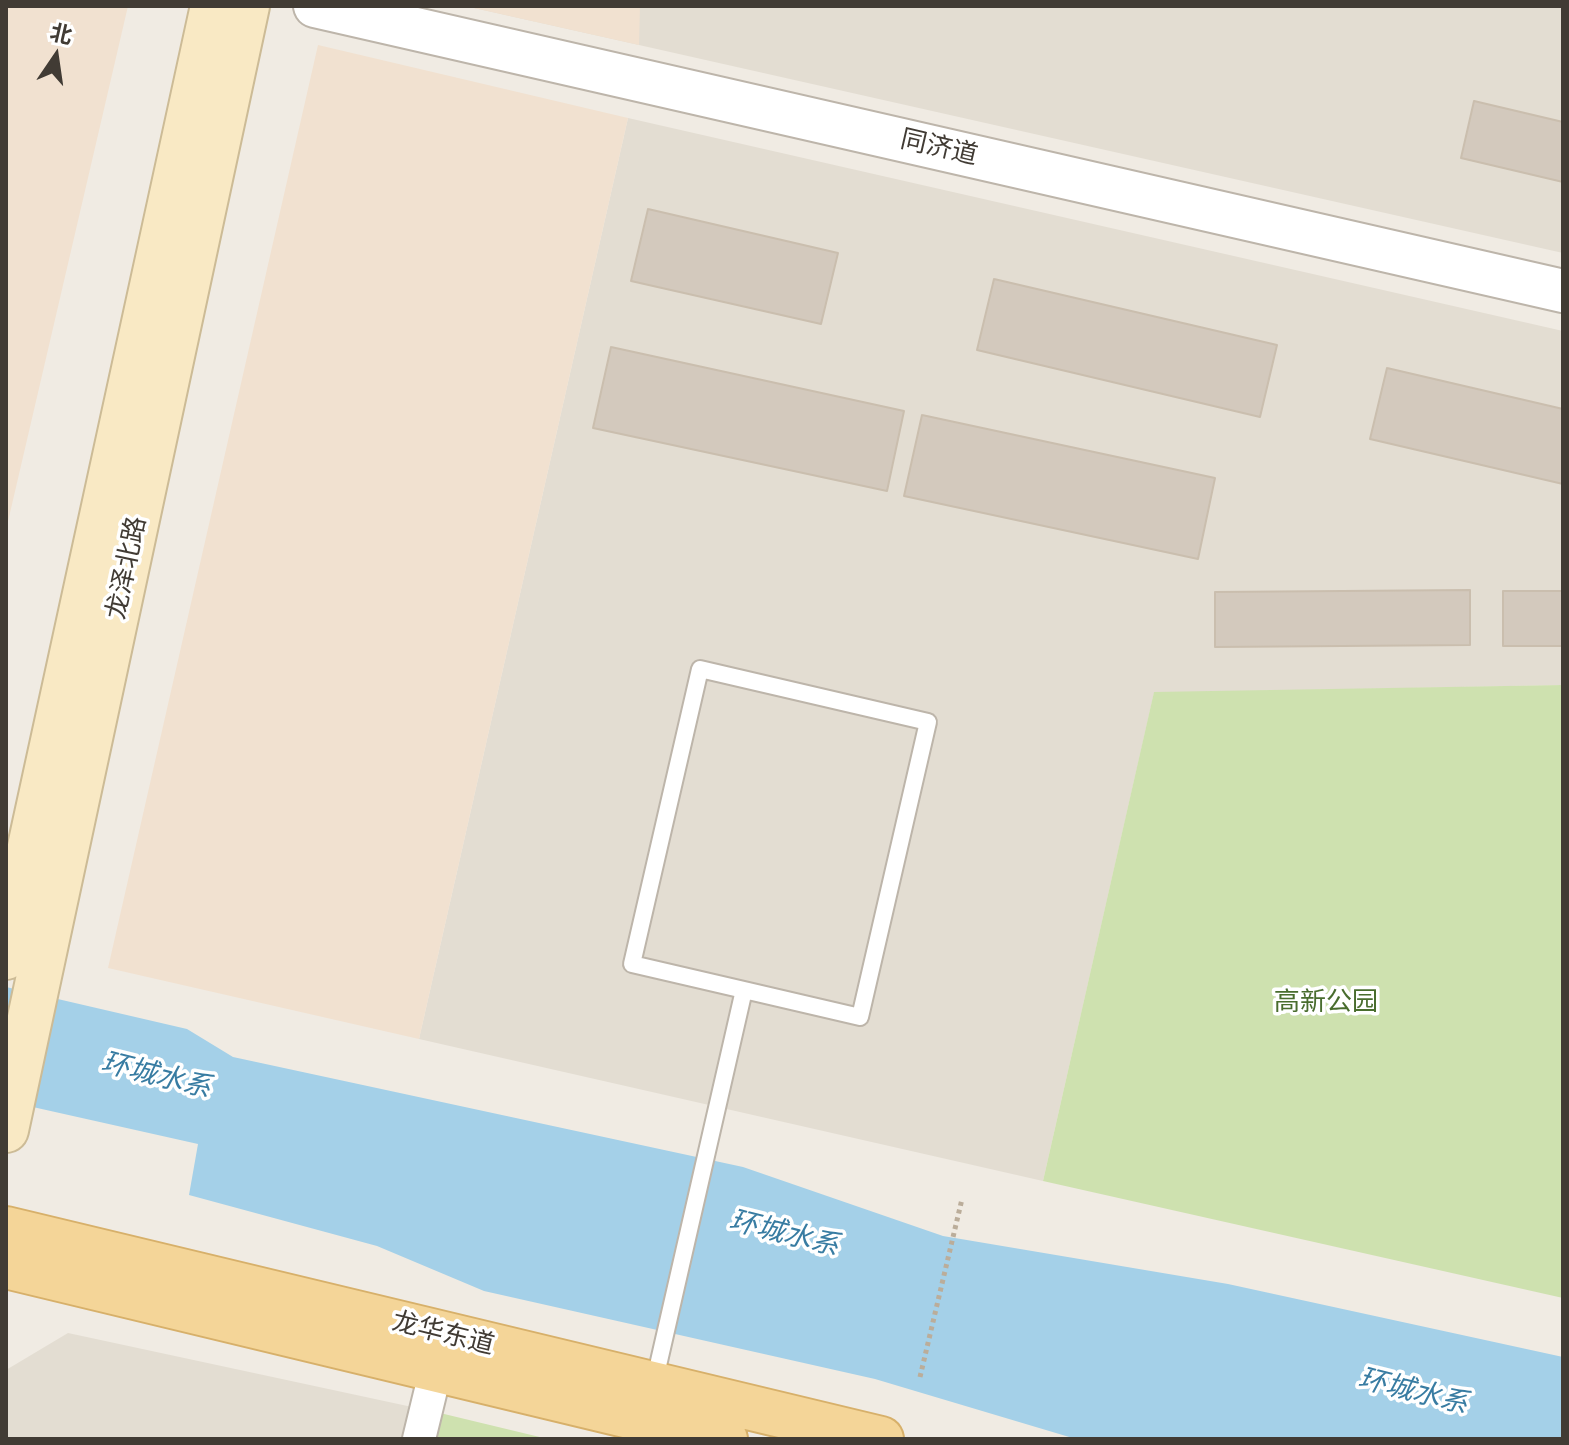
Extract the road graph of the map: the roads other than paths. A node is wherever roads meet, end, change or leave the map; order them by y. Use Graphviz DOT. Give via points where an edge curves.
graph roads {
  1 [pos="213,6"];
  2 [pos="247,6"];
  3 [pos="315,6"];
  4 [pos="1563,291"];
  5 [pos="24,964"];
  6 [pos="744,990"];
  7 [pos="8,1120"];
  8 [pos="6,1229"];
  9 [pos="6,1266"];
  10 [pos="436,1369"];
  11 [pos="654,1385"];
  12 [pos="419,1439"];
  13 [pos="725,1439"];
  14 [pos="881,1439"];
  1 -- 5 [label="main road, 龙泽北路"];
  2 -- 5 [label="main road, 龙泽北路"];
  3 -- 4 [label="street, 同济道"];
  5 -- 7 [label="main road, 龙泽北路"];
  6 -- 6 [label="lane" via="632,964 700,669 928,722 860,1017"];
  6 -- 11 [label="lane"];
  8 -- 11 [label="main road, 龙华东道"];
  9 -- 10 [label="main road, 龙华东道"];
  10 -- 12 [label="street"];
  10 -- 13 [label="main road, 龙华东道"];
  11 -- 14 [label="main road, 龙华东道"];
}
